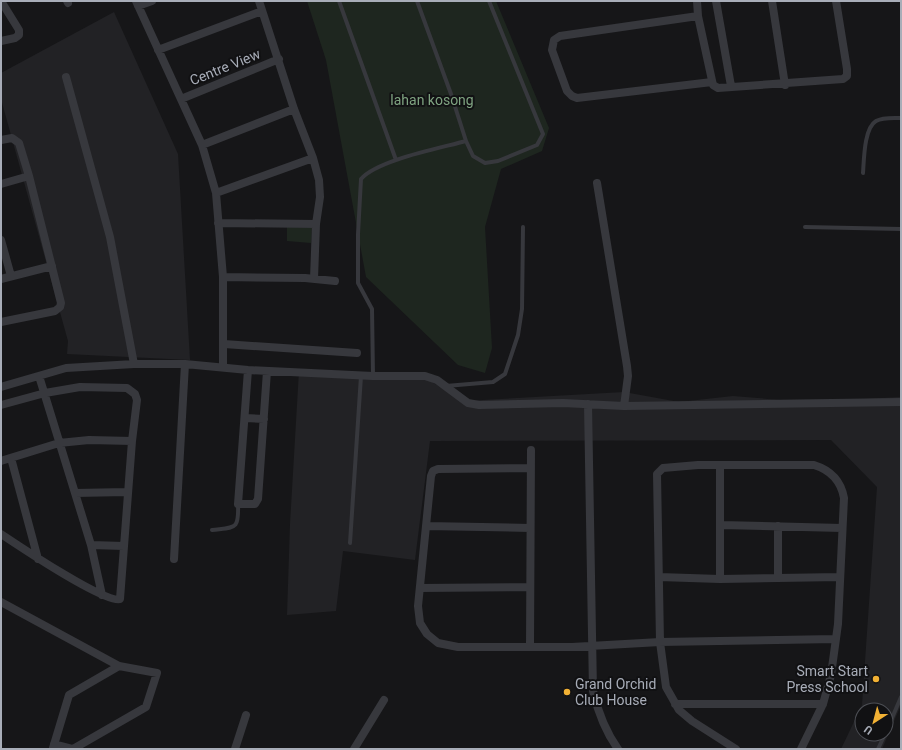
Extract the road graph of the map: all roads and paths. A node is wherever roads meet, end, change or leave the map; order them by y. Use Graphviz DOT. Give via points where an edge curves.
graph roads {
  1 [pos="1,1"];
  2 [pos="152,1"];
  3 [pos="258,1"];
  4 [pos="339,1"];
  5 [pos="417,1"];
  6 [pos="490,1"];
  7 [pos="697,1"];
  8 [pos="716,1"];
  9 [pos="772,1"];
  10 [pos="836,1"];
  11 [pos="137,4"];
  12 [pos="262,10"];
  13 [pos="698,16"];
  14 [pos="1,41"];
  15 [pos="158,50"];
  16 [pos="279,59"];
  17 [pos="66,77"];
  18 [pos="712,82"];
  19 [pos="785,84"];
  20 [pos="731,86"];
  21 [pos="181,99"];
  22 [pos="294,109"];
  23 [pos="901,118"];
  24 [pos="1,140"];
  25 [pos="466,141"];
  26 [pos="202,145"];
  27 [pos="313,158"];
  28 [pos="396,160"];
  29 [pos="863,173"];
  30 [pos="29,176"];
  31 [pos="597,183"];
  32 [pos="1,184"];
  33 [pos="216,193"];
  34 [pos="218,223"];
  35 [pos="316,224"];
  36 [pos="523,227"];
  37 [pos="805,227"];
  38 [pos="901,229"];
  39 [pos="1,240"];
  40 [pos="52,266"];
  41 [pos="11,276"];
  42 [pos="223,277"];
  43 [pos="1,279"];
  44 [pos="314,279"];
  45 [pos="335,280"];
  46 [pos="1,322"];
  47 [pos="224,344"];
  48 [pos="357,353"];
  49 [pos="134,364"];
  50 [pos="185,364"];
  51 [pos="223,367"];
  52 [pos="248,370"];
  53 [pos="266,371"];
  54 [pos="361,375"];
  55 [pos="39,376"];
  56 [pos="373,376"];
  57 [pos="444,386"];
  58 [pos="1,387"];
  59 [pos="45,393"];
  60 [pos="901,402"];
  61 [pos="588,404"];
  62 [pos="1,405"];
  63 [pos="624,406"];
  64 [pos="245,418"];
  65 [pos="264,419"];
  66 [pos="132,440"];
  67 [pos="59,443"];
  68 [pos="531,450"];
  69 [pos="11,458"];
  70 [pos="1,461"];
  71 [pos="720,465"];
  72 [pos="531,468"];
  73 [pos="127,492"];
  74 [pos="75,493"];
  75 [pos="238,504"];
  76 [pos="721,525"];
  77 [pos="426,526"];
  78 [pos="778,526"];
  79 [pos="530,528"];
  80 [pos="842,528"];
  81 [pos="212,530"];
  82 [pos="1,534"];
  83 [pos="350,543"];
  84 [pos="91,545"];
  85 [pos="124,546"];
  86 [pos="38,559"];
  87 [pos="174,559"];
  88 [pos="659,577"];
  89 [pos="840,577"];
  90 [pos="778,578"];
  91 [pos="720,579"];
  92 [pos="530,587"];
  93 [pos="420,588"];
  94 [pos="102,595"];
  95 [pos="1,602"];
  96 [pos="836,639"];
  97 [pos="660,642"];
  98 [pos="592,645"];
  99 [pos="530,646"];
  100 [pos="119,666"];
  101 [pos="901,697"];
  102 [pos="384,700"];
  103 [pos="675,704"];
  104 [pos="823,704"];
  105 [pos="894,714"];
  106 [pos="246,715"];
  107 [pos="54,746"];
  108 [pos="235,749"];
  109 [pos="354,749"];
  110 [pos="618,749"];
  111 [pos="736,749"];
  112 [pos="801,749"];
  1 -- 14 [label="street" via="19,30 19,35 15,38"];
  2 -- 11 [label="street, Centre View"];
  3 -- 12 [label="street, Centre View"];
  4 -- 28 [label="lane"];
  5 -- 25 [label="lane" via="452,94"];
  6 -- 25 [label="lane" via="543,134 537,145 498,161 485,163 473,156"];
  7 -- 13 [label="street"];
  8 -- 20 [label="street"];
  9 -- 19 [label="street"];
  10 -- 19 [label="street" via="847,76 844,79"];
  11 -- 15 [label="street, Centre View"];
  12 -- 15 [label="street"];
  12 -- 16 [label="street, Centre View"];
  13 -- 18 [label="street"];
  13 -- 18 [label="street" via="560,36 554,40 552,50 567,91 577,98"];
  15 -- 21 [label="street, Centre View"];
  16 -- 21 [label="street, Centre View"];
  16 -- 22 [label="street, Centre View"];
  17 -- 49 [label="street" via="110,237"];
  18 -- 20 [label="street" via="714,87 718,88"];
  19 -- 20 [label="street"];
  21 -- 26 [label="street, Centre View"];
  22 -- 26 [label="street"];
  22 -- 27 [label="street, Centre View"];
  23 -- 29 [label="lane" via="875,121 868,131"];
  24 -- 30 [label="street" via="17,140"];
  25 -- 28 [label="lane"];
  26 -- 33 [label="street, Centre View"];
  27 -- 33 [label="street"];
  27 -- 35 [label="street, Centre View" via="320,188"];
  28 -- 56 [label="lane" via="366,173 362,179 358,228 358,283 372,309"];
  30 -- 32 [label="street"];
  30 -- 40 [label="street"];
  31 -- 63 [label="street" via="627,366"];
  33 -- 34 [label="street, Centre View"];
  34 -- 35 [label="street"];
  34 -- 42 [label="street, Centre View"];
  35 -- 44 [label="street, Centre View"];
  36 -- 57 [label="lane" via="521,316 518,336 505,374 493,382"];
  37 -- 38 [label="lane"];
  39 -- 41 [label="street"];
  40 -- 41 [label="street"];
  40 -- 46 [label="street" via="60,308"];
  41 -- 43 [label="street"];
  42 -- 44 [label="street"];
  42 -- 47 [label="street, Centre View"];
  44 -- 45 [label="street"];
  47 -- 48 [label="street"];
  47 -- 51 [label="street, Centre View"];
  49 -- 50 [label="street"];
  49 -- 55 [label="street" via="71,368"];
  50 -- 51 [label="street"];
  50 -- 87 [label="street"];
  51 -- 52 [label="street"];
  52 -- 53 [label="street"];
  52 -- 64 [label="street"];
  53 -- 54 [label="street"];
  53 -- 65 [label="street"];
  54 -- 56 [label="street"];
  54 -- 83 [label="lane"];
  55 -- 58 [label="street"];
  55 -- 59 [label="street"];
  56 -- 57 [label="street" via="425,376"];
  57 -- 61 [label="street" via="468,403 479,405"];
  59 -- 62 [label="street"];
  59 -- 66 [label="street" via="80,386 127,388 136,394 138,400"];
  59 -- 67 [label="street"];
  60 -- 63 [label="street"];
  61 -- 63 [label="street"];
  61 -- 98 [label="street"];
  64 -- 65 [label="street"];
  64 -- 75 [label="street"];
  65 -- 75 [label="street" via="258,501 255,504"];
  66 -- 67 [label="street"];
  66 -- 73 [label="street"];
  67 -- 69 [label="street"];
  67 -- 74 [label="street"];
  68 -- 72 [label="street"];
  69 -- 70 [label="street"];
  69 -- 86 [label="street"];
  71 -- 76 [label="street"];
  71 -- 80 [label="street" via="814,465 827,471 838,480 843,490"];
  71 -- 88 [label="street" via="664,468 657,474"];
  72 -- 77 [label="street" via="433,471"];
  72 -- 79 [label="street"];
  73 -- 74 [label="street"];
  73 -- 85 [label="street"];
  74 -- 84 [label="street"];
  75 -- 81 [label="lane" via="236,524 230,528"];
  76 -- 78 [label="street"];
  76 -- 91 [label="street"];
  77 -- 79 [label="street"];
  77 -- 93 [label="street"];
  78 -- 80 [label="street"];
  78 -- 90 [label="street"];
  79 -- 92 [label="street"];
  80 -- 89 [label="street"];
  82 -- 86 [label="street"];
  84 -- 85 [label="street"];
  84 -- 94 [label="street"];
  85 -- 94 [label="street" via="120,598 117,601"];
  86 -- 94 [label="street"];
  88 -- 91 [label="street"];
  88 -- 97 [label="street"];
  89 -- 90 [label="street"];
  89 -- 96 [label="street"];
  90 -- 91 [label="street"];
  92 -- 93 [label="street"];
  92 -- 99 [label="street"];
  93 -- 99 [label="street" via="420,623 427,634 438,643 458,647"];
  95 -- 100 [label="street"];
  96 -- 97 [label="street"];
  96 -- 104 [label="street" via="831,675"];
  97 -- 98 [label="street"];
  97 -- 103 [label="street" via="663,675"];
  98 -- 99 [label="street"];
  98 -- 110 [label="street" via="594,691 598,712 608,736"];
  100 -- 107 [label="street" via="69,695"];
  100 -- 107 [label="street" via="158,674 146,707 72,749"];
  101 -- 105 [label="lane"];
  102 -- 109 [label="street"];
  103 -- 104 [label="street"];
  103 -- 111 [label="street" via="692,721"];
  104 -- 112 [label="street"];
  106 -- 108 [label="street"];
}
